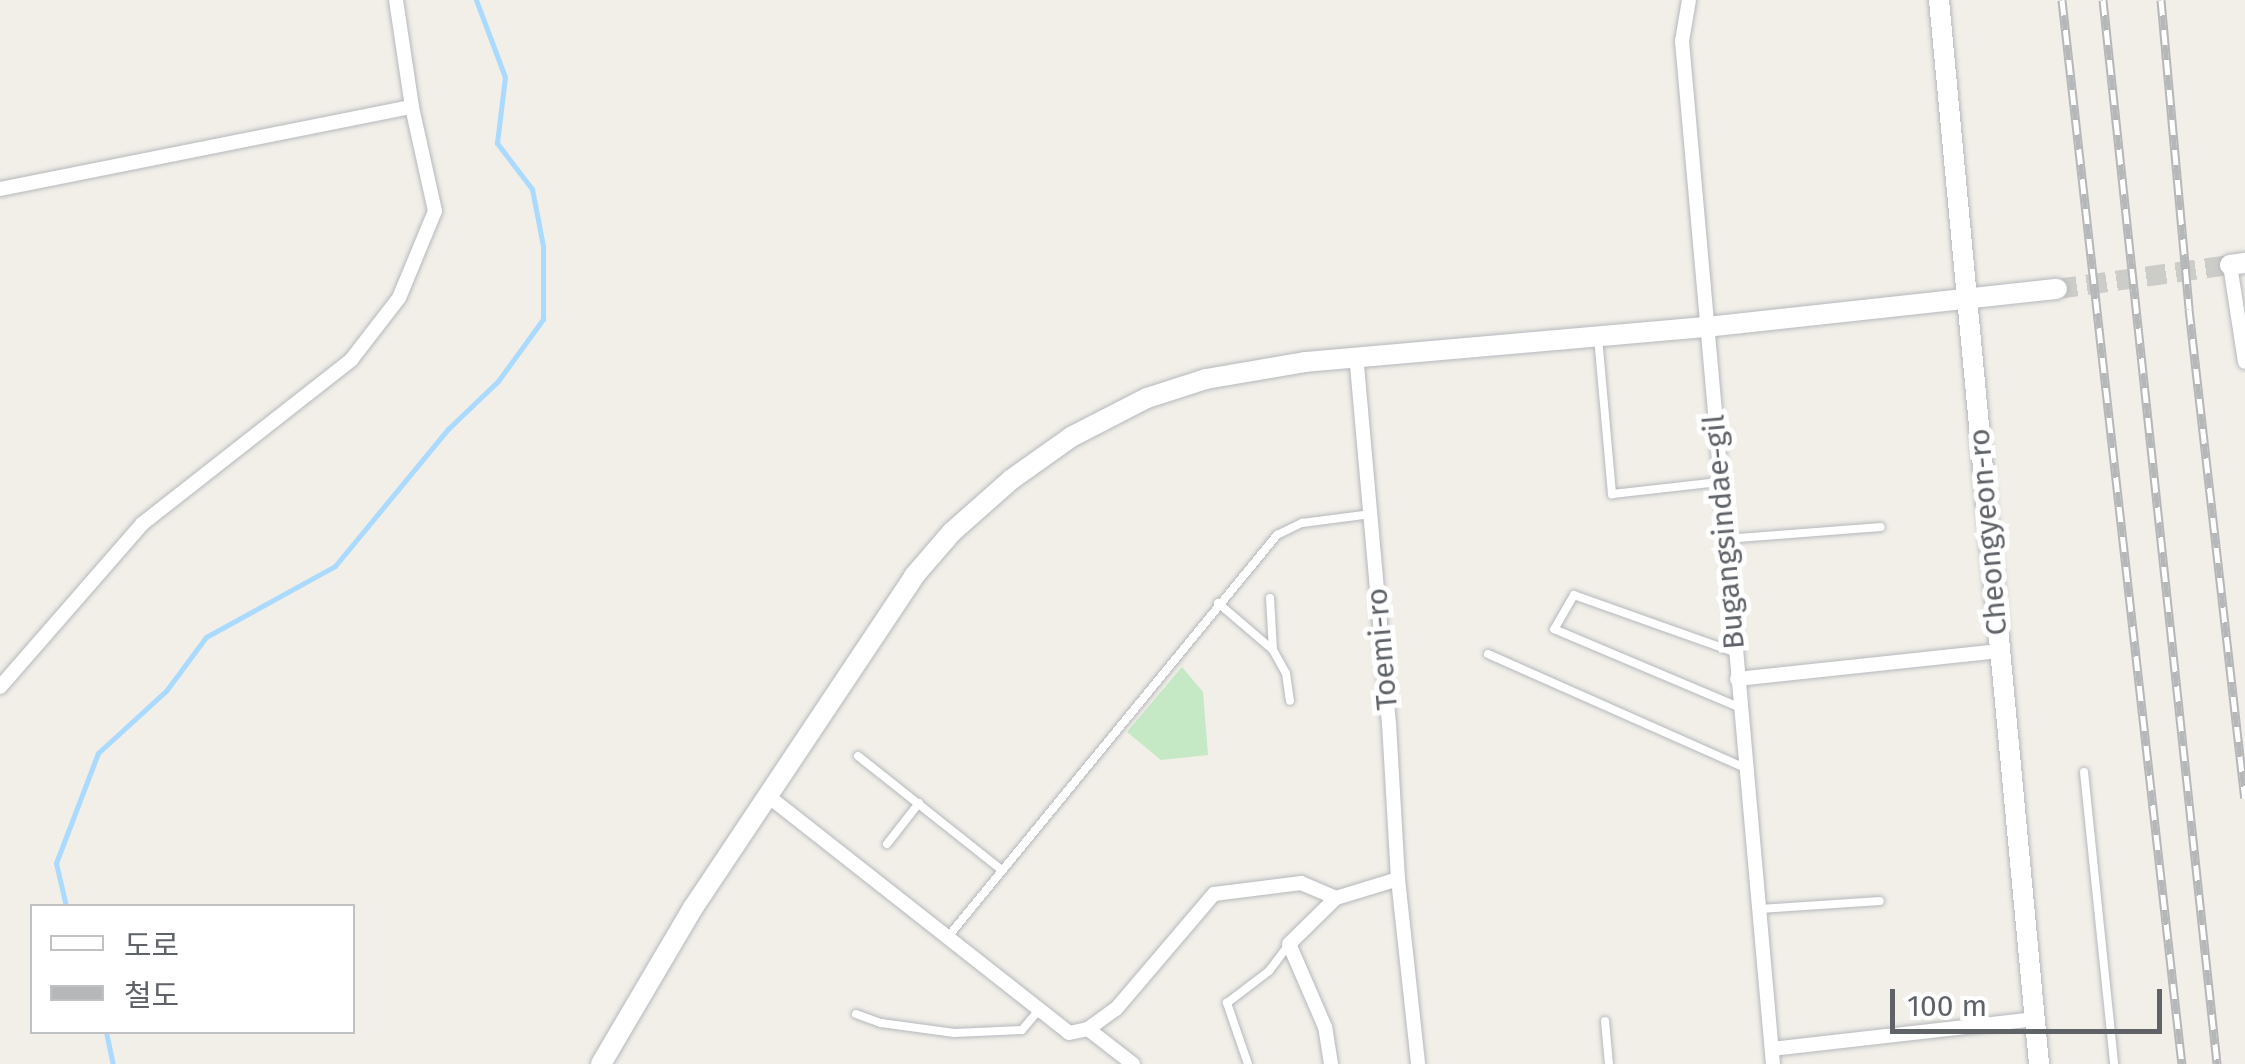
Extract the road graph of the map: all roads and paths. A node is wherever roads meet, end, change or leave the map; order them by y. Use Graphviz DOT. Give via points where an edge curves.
graph roads {
  1 [pos="396,0"];
  2 [pos="1689,0"];
  3 [pos="1939,0"];
  4 [pos="412,106"];
  5 [pos="0,188"];
  6 [pos="2238,264"];
  7 [pos="2057,289"];
  8 [pos="1966,301"];
  9 [pos="1706,327"];
  10 [pos="1598,336"];
  11 [pos="1356,356"];
  12 [pos="2245,362"];
  13 [pos="1720,482"];
  14 [pos="1370,514"];
  15 [pos="1882,527"];
  16 [pos="1724,540"];
  17 [pos="1270,598"];
  18 [pos="1218,603"];
  19 [pos="1272,650"];
  20 [pos="1734,652"];
  21 [pos="2000,652"];
  22 [pos="1488,654"];
  23 [pos="1736,679"];
  24 [pos="0,687"];
  25 [pos="1290,702"];
  26 [pos="1739,707"];
  27 [pos="858,756"];
  28 [pos="1745,768"];
  29 [pos="2084,772"];
  30 [pos="768,796"];
  31 [pos="918,803"];
  32 [pos="887,844"];
  33 [pos="1002,870"];
  34 [pos="1398,879"];
  35 [pos="1336,898"];
  36 [pos="1880,901"];
  37 [pos="1758,909"];
  38 [pos="947,938"];
  39 [pos="1289,944"];
  40 [pos="1039,1010"];
  41 [pos="856,1014"];
  42 [pos="2035,1019"];
  43 [pos="1605,1021"];
  44 [pos="1088,1028"];
  45 [pos="1772,1056"];
  46 [pos="601,1064"];
  47 [pos="1133,1064"];
  48 [pos="1248,1064"];
  49 [pos="1332,1064"];
  50 [pos="1418,1064"];
  51 [pos="1609,1064"];
  52 [pos="2039,1064"];
  53 [pos="2114,1064"];
  1 -- 4 [label="street"];
  2 -- 9 [label="street, Bugangsindae-gil" via="1682,41"];
  3 -- 8 [label="street, Cheongyeon-ro"];
  4 -- 5 [label="street"];
  4 -- 24 [label="street" via="435,211 399,298 351,360 142,524"];
  6 -- 12 [label="street"];
  7 -- 8 [label="street"];
  8 -- 9 [label="street"];
  8 -- 21 [label="street, Cheongyeon-ro"];
  9 -- 10 [label="street"];
  9 -- 13 [label="street, Bugangsindae-gil"];
  10 -- 11 [label="street"];
  10 -- 13 [label="lane" via="1612,494"];
  11 -- 14 [label="street, Toemi-ro"];
  11 -- 30 [label="street" via="1206,379 1148,398 1070,437 1012,479 914,576"];
  13 -- 16 [label="street, Bugangsindae-gil"];
  14 -- 18 [label="lane" via="1302,523 1277,535"];
  14 -- 34 [label="street, Toemi-ro"];
  15 -- 16 [label="lane"];
  16 -- 20 [label="street, Bugangsindae-gil"];
  17 -- 19 [label="lane"];
  18 -- 19 [label="lane"];
  18 -- 33 [label="lane"];
  19 -- 25 [label="lane" via="1286,673"];
  20 -- 23 [label="street, Bugangsindae-gil"];
  20 -- 26 [label="lane" via="1574,595 1554,629"];
  21 -- 23 [label="street"];
  21 -- 42 [label="street, Cheongyeon-ro"];
  22 -- 28 [label="lane"];
  23 -- 26 [label="street, Bugangsindae-gil"];
  26 -- 28 [label="street, Bugangsindae-gil"];
  27 -- 31 [label="lane"];
  28 -- 37 [label="street, Bugangsindae-gil"];
  29 -- 53 [label="lane"];
  30 -- 38 [label="street"];
  30 -- 46 [label="street"];
  31 -- 32 [label="lane"];
  31 -- 33 [label="lane"];
  33 -- 38 [label="lane"];
  34 -- 35 [label="street"];
  34 -- 50 [label="street"];
  35 -- 39 [label="street"];
  35 -- 44 [label="street" via="1301,883 1214,894 1116,1009"];
  36 -- 37 [label="lane"];
  37 -- 45 [label="street, Bugangsindae-gil"];
  38 -- 40 [label="street"];
  39 -- 48 [label="lane" via="1269,971 1227,1002"];
  39 -- 49 [label="street" via="1326,1027"];
  40 -- 41 [label="lane" via="1022,1030 954,1033"];
  40 -- 44 [label="street" via="1069,1033"];
  42 -- 45 [label="street"];
  42 -- 52 [label="street, Cheongyeon-ro"];
  43 -- 51 [label="lane"];
  44 -- 47 [label="street"];
}
